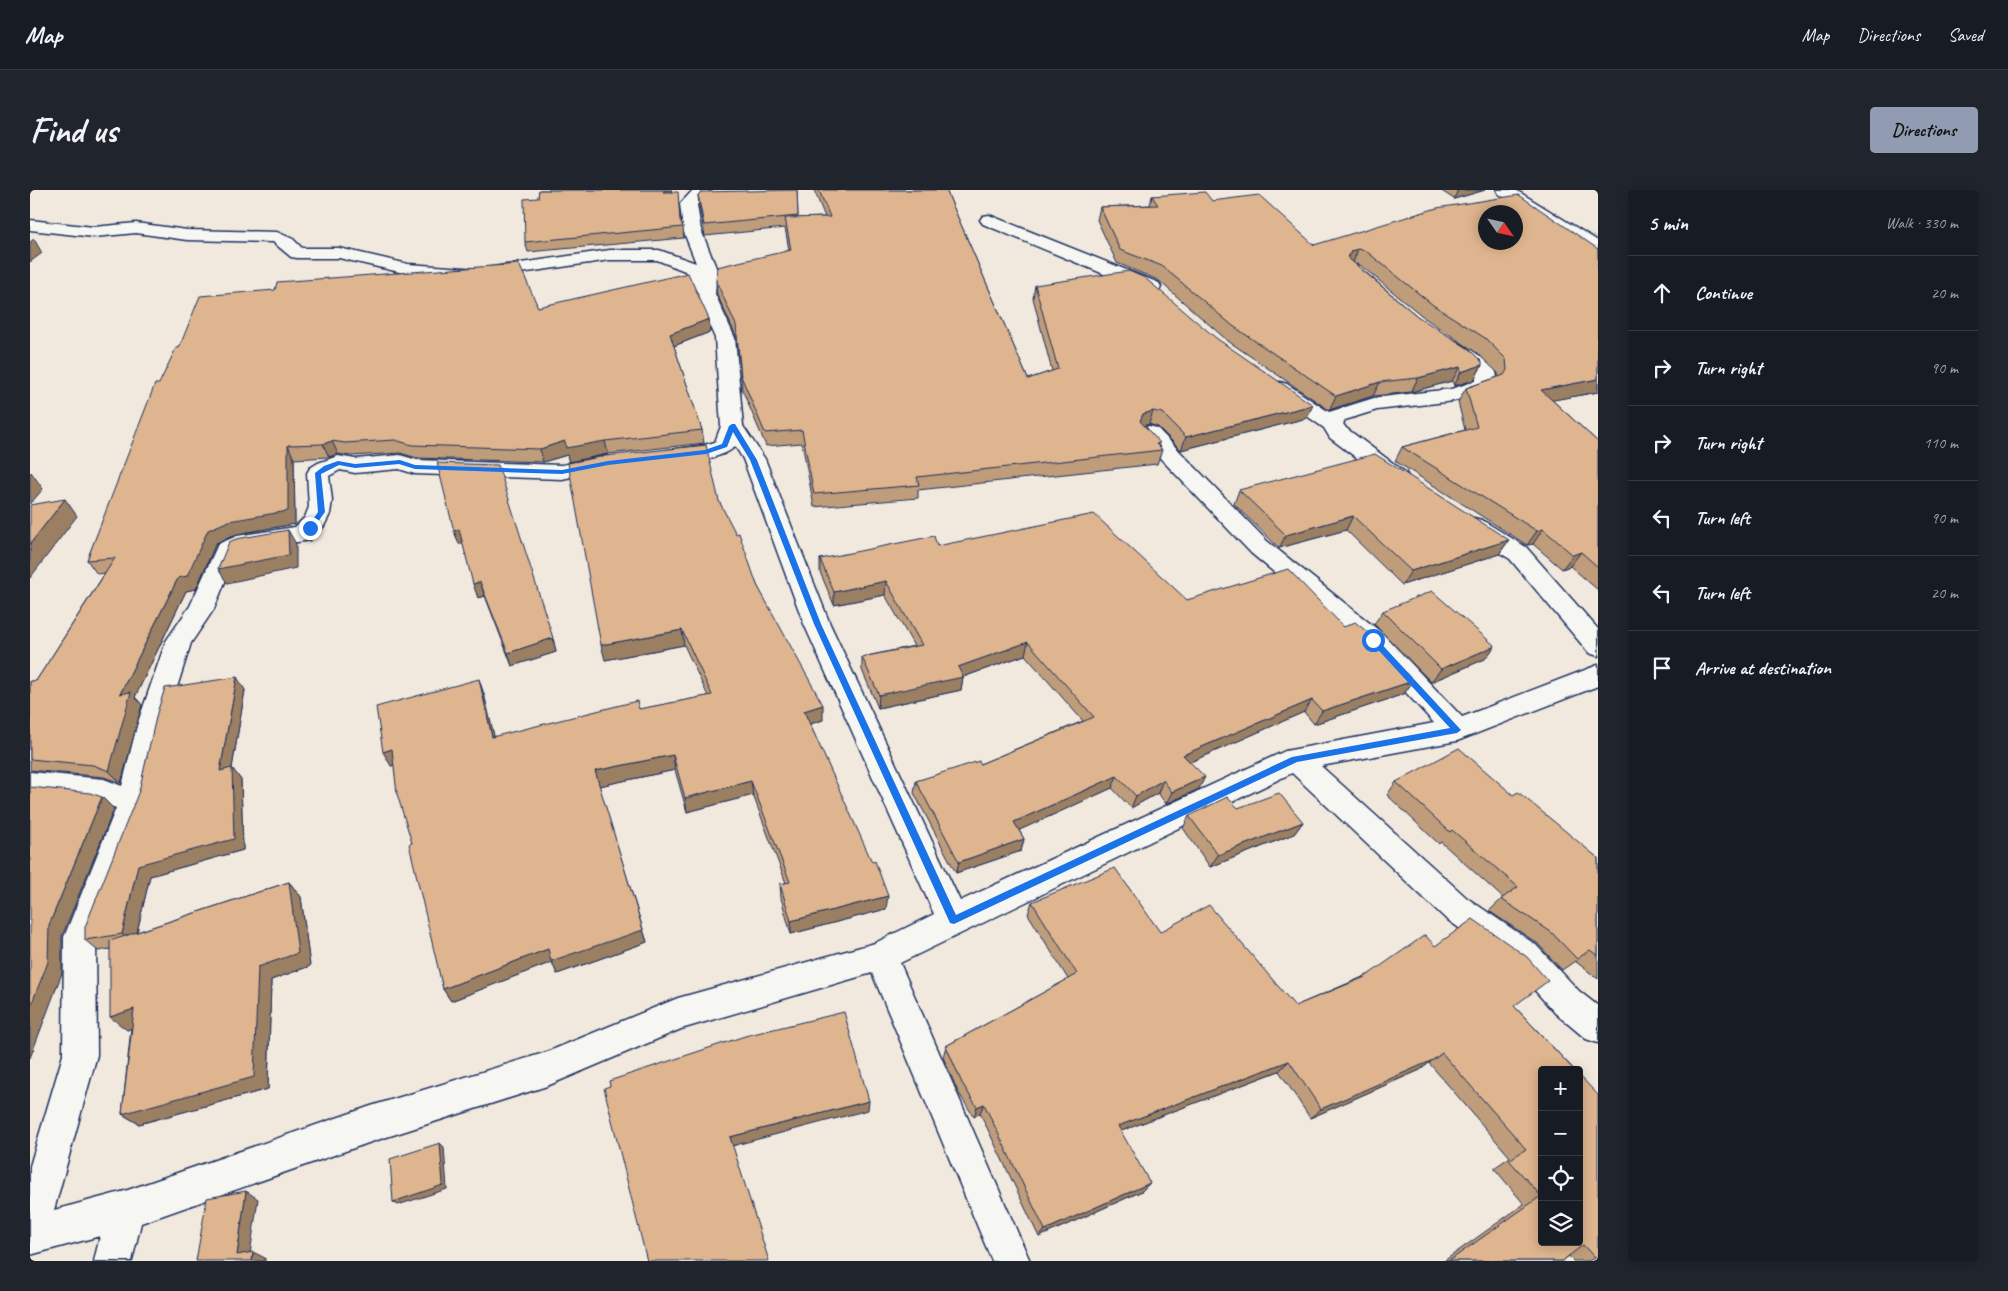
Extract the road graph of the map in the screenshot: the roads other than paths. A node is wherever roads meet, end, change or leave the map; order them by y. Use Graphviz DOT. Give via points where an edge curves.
graph roads {
  1 [pos="702,190"];
  2 [pos="1505,190"];
  3 [pos="989,220"];
  4 [pos="30,225"];
  5 [pos="1598,250"];
  6 [pos="706,294"];
  7 [pos="1162,297"];
  8 [pos="1433,334"];
  9 [pos="1265,377"];
  10 [pos="1332,424"];
  11 [pos="732,426"];
  12 [pos="1149,433"];
  13 [pos="651,458"];
  14 [pos="625,461"];
  15 [pos="1414,488"];
  16 [pos="1454,513"];
  17 [pos="1598,646"];
  18 [pos="1598,675"];
  19 [pos="1457,730"];
  20 [pos="1295,759"];
  21 [pos="30,784"];
  22 [pos="133,802"];
  23 [pos="954,920"];
  24 [pos="881,956"];
  25 [pos="1598,1027"];
  26 [pos="125,1210"];
  27 [pos="30,1230"];
  28 [pos="30,1236"];
  29 [pos="114,1261"];
  30 [pos="1012,1261"];
  1 -- 6 [label="street" via="688,204 692,230 708,270"];
  2 -- 5 [label="street"];
  3 -- 7 [label="street" via="1150,285"];
  4 -- 6 [label="street" via="94,232 136,228 187,235 277,237 296,253 340,253 408,269 479,274 610,255 659,255 692,268"];
  6 -- 11 [label="street" via="725,338"];
  8 -- 10 [label="street" via="1486,373 1487,384 1454,395 1374,404 1337,416"];
  9 -- 10 [label="street"];
  10 -- 15 [label="street" via="1338,433"];
  11 -- 13 [label="street" via="724,446 706,452"];
  11 -- 23 [label="street" via="754,460 817,624"];
  12 -- 19 [label="street" via="1259,547 1373,640"];
  14 -- 22 [label="street" via="562,472 415,467 400,462 355,466 338,463 318,473 321,512 310,528 302,534 237,544 226,550 201,609 179,641 151,725"];
  16 -- 17 [label="street" via="1518,553"];
  18 -- 19 [label="street"];
  19 -- 20 [label="street"];
  20 -- 23 [label="street"];
  20 -- 25 [label="street" via="1456,908 1525,956 1567,1002"];
  21 -- 22 [label="street" via="104,790"];
  22 -- 27 [label="street" via="80,937 80,1055"];
  23 -- 24 [label="street"];
  24 -- 26 [label="street" via="678,1014 547,1069 371,1124"];
  24 -- 30 [label="street"];
  26 -- 28 [label="street"];
  26 -- 29 [label="street"];
}
